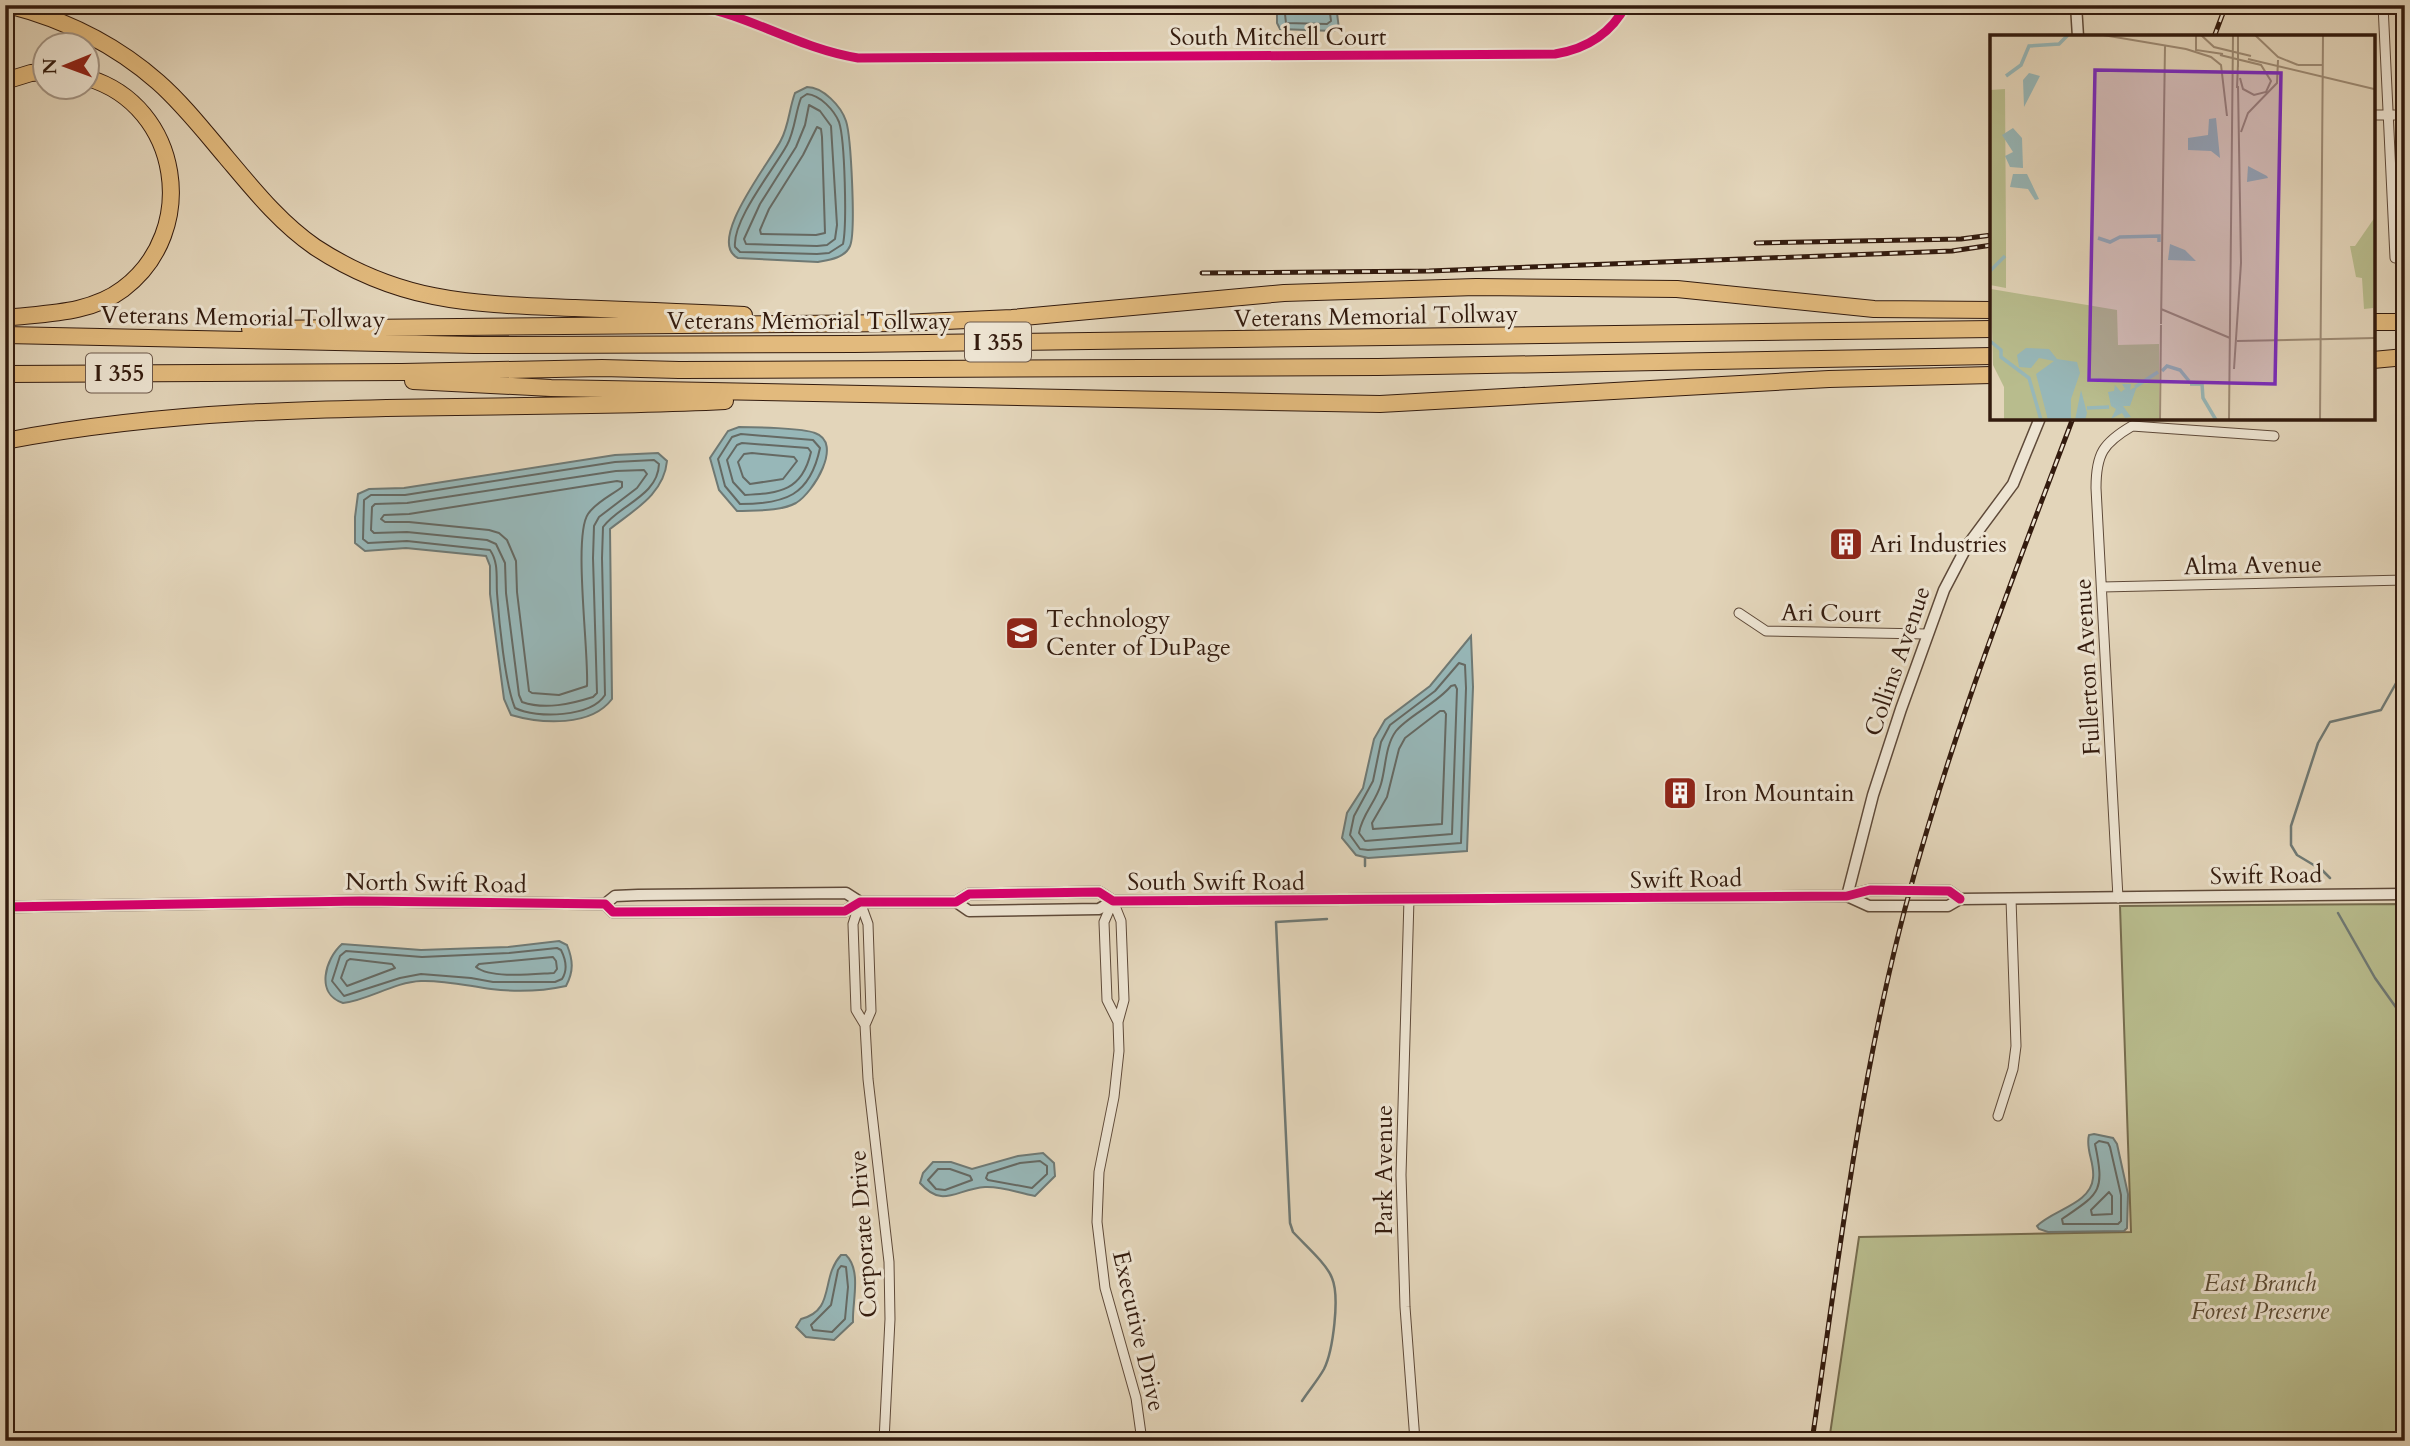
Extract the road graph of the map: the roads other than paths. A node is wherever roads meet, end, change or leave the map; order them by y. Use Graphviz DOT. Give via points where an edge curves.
graph roads {
  1 [pos="8,5"];
  2 [pos="692,5"];
  3 [pos="1626,5"];
  4 [pos="2076,5"];
  5 [pos="2383,5"];
  6 [pos="2078,35"];
  7 [pos="32,73"];
  8 [pos="5,81"];
  9 [pos="102,84"];
  10 [pos="2375,115"];
  11 [pos="2388,115"];
  12 [pos="2405,115"];
  13 [pos="2395,258"];
  14 [pos="1990,310"];
  15 [pos="5,318"];
  16 [pos="2375,322"];
  17 [pos="2405,322"];
  18 [pos="901,323"];
  19 [pos="1990,329"];
  20 [pos="28,334"];
  21 [pos="5,335"];
  22 [pos="1990,356"];
  23 [pos="2405,356"];
  24 [pos="2375,358"];
  25 [pos="233,373"];
  26 [pos="5,374"];
  27 [pos="1990,375"];
  28 [pos="857,394"];
  29 [pos="2039,420"];
  30 [pos="2274,436"];
  31 [pos="5,441"];
  32 [pos="2405,580"];
  33 [pos="2102,587"];
  34 [pos="1739,613"];
  35 [pos="1927,634"];
  36 [pos="2405,894"];
  37 [pos="1847,896"];
  38 [pos="2118,898"];
  39 [pos="1409,899"];
  40 [pos="1960,899"];
  41 [pos="2011,899"];
  42 [pos="1113,901"];
  43 [pos="860,902"];
  44 [pos="956,902"];
  45 [pos="605,904"];
  46 [pos="5,906"];
  47 [pos="1118,1022"];
  48 [pos="865,1026"];
  49 [pos="1998,1116"];
  50 [pos="884,1441"];
  51 [pos="1142,1441"];
  52 [pos="1415,1441"];
  1 -- 18 [label="highway" via="77,28 143,70 286,222 343,264 395,287 449,300 500,305"];
  2 -- 3 [label="street, South Mitchell Court" via="738,16 858,58 1555,54 1599,37"];
  4 -- 6 [label="street"];
  5 -- 11 [label="street"];
  7 -- 8 [label="highway"];
  9 -- 15 [label="highway" via="132,104 159,139 172,192 163,238 142,272 103,302 79,310"];
  10 -- 11 [label="street"];
  11 -- 12 [label="street"];
  11 -- 13 [label="street"];
  14 -- 18 [label="highway" via="1874,309 1677,289 1476,286 1284,293 1012,318"];
  16 -- 17 [label="highway"];
  18 -- 20 [label="highway"];
  19 -- 20 [label="highway, Veterans Memorial Tollway / I 355" via="1378,339 474,345"];
  20 -- 21 [label="highway, Veterans Memorial Tollway / I 355"];
  22 -- 25 [label="highway, Veterans Memorial Tollway / I 355" via="1378,367"];
  23 -- 24 [label="highway"];
  25 -- 26 [label="highway, Veterans Memorial Tollway / I 355"];
  25 -- 28 [label="highway" via="551,388"];
  27 -- 28 [label="highway" via="1829,379 1380,404"];
  28 -- 31 [label="highway" via="674,404 289,410 58,431"];
  29 -- 35 [label="street, Collins Avenue" via="2013,484 1956,564"];
  30 -- 33 [label="street, Fullerton Avenue" via="2132,426 2112,438 2101,454 2096,475"];
  32 -- 33 [label="street, Alma Avenue"];
  33 -- 38 [label="street, Fullerton Avenue"];
  34 -- 35 [label="street, Ari Court" via="1766,631"];
  35 -- 37 [label="street, Collins Avenue" via="1873,795"];
  36 -- 38 [label="street, Swift Road"];
  37 -- 39 [label="street, Swift Road"];
  37 -- 40 [label="street, Swift Road" via="1870,890 1950,891"];
  37 -- 40 [label="street, Swift Road" via="1869,906 1948,906"];
  38 -- 41 [label="street, Swift Road"];
  39 -- 42 [label="street, South Swift Road"];
  39 -- 52 [label="street, Park Avenue" via="1401,1175"];
  40 -- 41 [label="street, Swift Road"];
  41 -- 49 [label="street" via="2017,1046"];
  42 -- 44 [label="street, South Swift Road" via="1099,909 970,911"];
  42 -- 44 [label="street, South Swift Road" via="1099,892 1086,892 969,894"];
  42 -- 47 [label="street, Executive Drive" via="1121,921 1124,1000"];
  42 -- 47 [label="street, Executive Drive" via="1104,922 1107,1000"];
  43 -- 44 [label="street, South Swift Road"];
  43 -- 45 [label="street, North Swift Road" via="845,911 613,912"];
  43 -- 45 [label="street, North Swift Road" via="845,893 615,895"];
  43 -- 48 [label="street, Corporate Drive" via="868,924 872,1011"];
  43 -- 48 [label="street, Corporate Drive" via="853,936 856,1010"];
  45 -- 46 [label="street, North Swift Road" via="360,901"];
  47 -- 51 [label="street, Executive Drive" via="1117,1068 1097,1222 1105,1287 1134,1387"];
  48 -- 50 [label="street, Corporate Drive" via="889,1262"];
}
